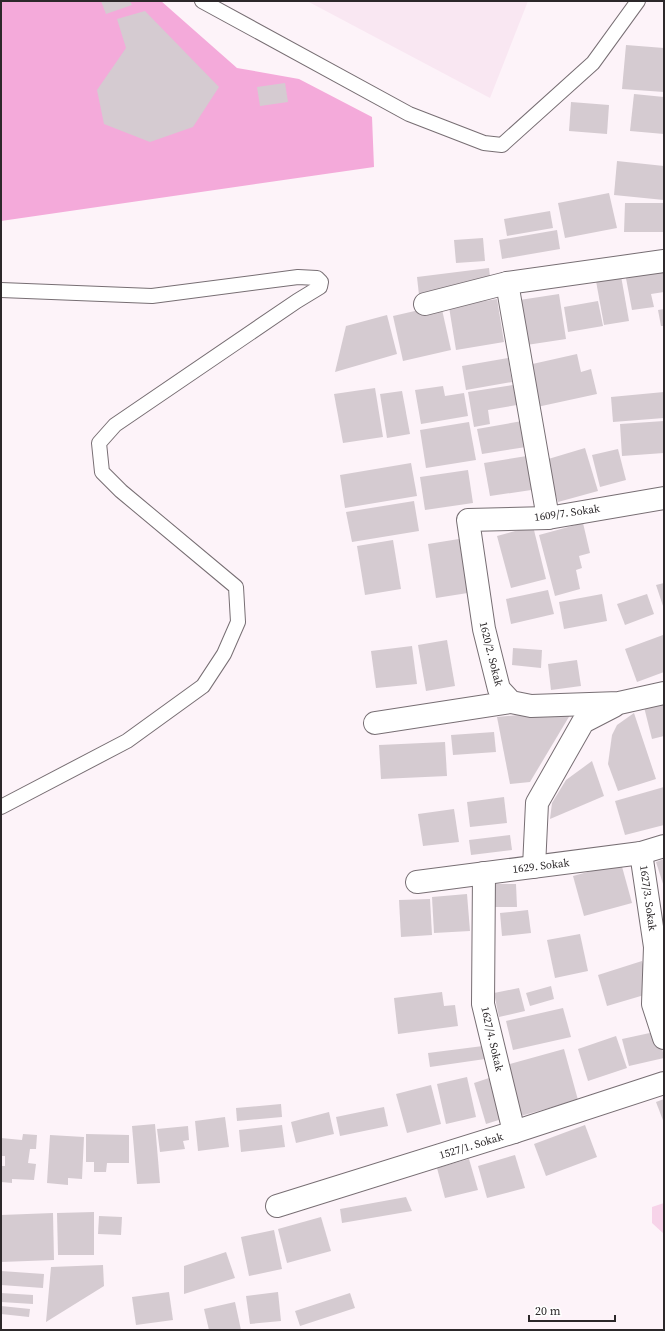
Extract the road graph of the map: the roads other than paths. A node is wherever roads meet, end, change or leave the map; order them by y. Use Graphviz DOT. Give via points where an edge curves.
graph roads {
  1 [pos="202,1"];
  2 [pos="638,1"];
  3 [pos="664,261"];
  4 [pos="507,283"];
  5 [pos="1,290"];
  6 [pos="425,304"];
  7 [pos="664,498"];
  8 [pos="548,518"];
  9 [pos="468,520"];
  10 [pos="664,693"];
  11 [pos="511,702"];
  12 [pos="619,703"];
  13 [pos="375,724"];
  14 [pos="1,807"];
  15 [pos="664,846"];
  16 [pos="641,853"];
  17 [pos="534,867"];
  18 [pos="484,873"];
  19 [pos="417,882"];
  20 [pos="664,1038"];
  21 [pos="664,1083"];
  22 [pos="514,1132"];
  23 [pos="277,1206"];
  1 -- 2 [label="lane" via="409,114 484,143 502,145 593,63"];
  3 -- 4 [label="street"];
  4 -- 6 [label="street"];
  4 -- 8 [label="street"];
  5 -- 14 [label="lane" via="152,296 298,277 317,278 321,282 320,288 115,424 99,443 102,472 121,491 236,587 238,622 224,654 203,686 126,741"];
  7 -- 8 [label="street, 1609/7. Sokak"];
  8 -- 9 [label="street, 1609/7. Sokak"];
  9 -- 11 [label="street, 1620/2. Sokak" via="484,630 499,689"];
  10 -- 12 [label="street"];
  11 -- 12 [label="street" via="531,706"];
  11 -- 13 [label="street"];
  12 -- 17 [label="street" via="583,722 537,804"];
  15 -- 16 [label="street, 1629. Sokak"];
  16 -- 17 [label="street, 1629. Sokak"];
  16 -- 20 [label="street, 1627/3. Sokak" via="655,947 653,1004"];
  17 -- 18 [label="street, 1629. Sokak"];
  18 -- 19 [label="street, 1629. Sokak"];
  18 -- 22 [label="street, 1627/4. Sokak" via="483,1004"];
  21 -- 22 [label="street, 1527/1. Sokak"];
  22 -- 23 [label="street, 1527/1. Sokak"];
}
